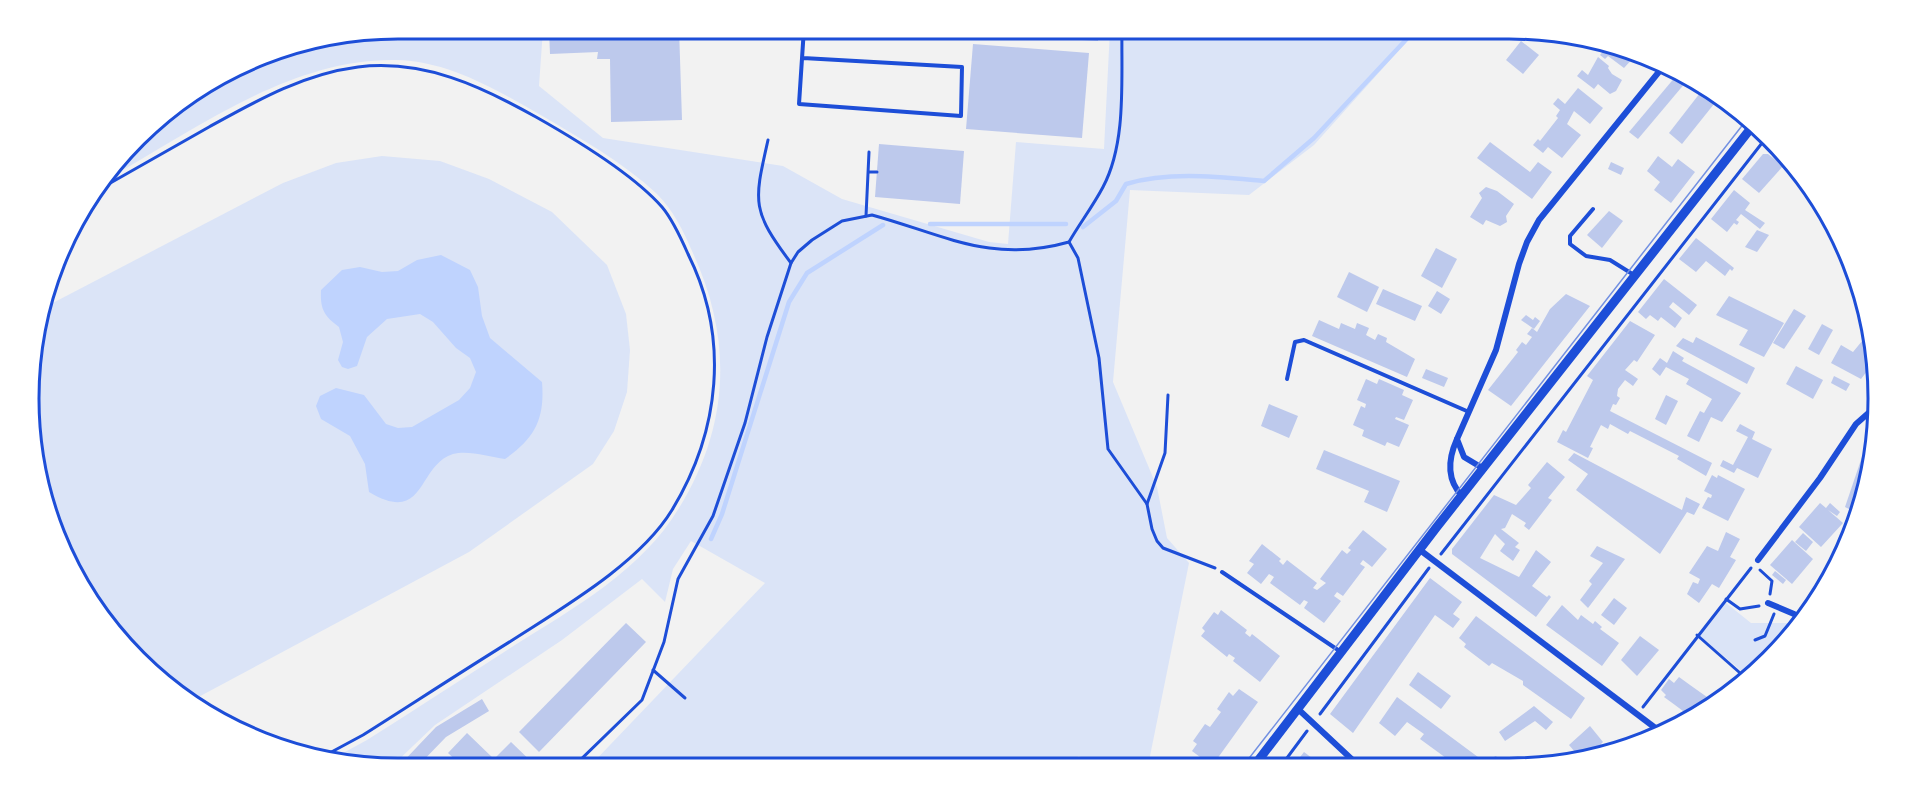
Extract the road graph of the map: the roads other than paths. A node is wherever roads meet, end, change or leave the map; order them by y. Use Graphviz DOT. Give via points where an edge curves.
graph roads {
  1 [pos="804,39"];
  2 [pos="803,58"];
  3 [pos="1659,72"];
  4 [pos="1748,130"];
  5 [pos="1593,209"];
  6 [pos="1634,276"];
  7 [pos="1287,379"];
  8 [pos="1469,412"];
  9 [pos="1867,415"];
  10 [pos="1457,439"];
  11 [pos="1484,469"];
  12 [pos="1462,496"];
  13 [pos="1420,550"];
  14 [pos="1758,560"];
  15 [pos="1222,572"];
  16 [pos="1768,603"];
  17 [pos="1795,615"];
  18 [pos="1342,653"];
  19 [pos="1298,709"];
  20 [pos="1653,728"];
  21 [pos="1260,758"];
  22 [pos="1351,758"];
  1 -- 2 [label="lane"];
  2 -- 2 [label="lane" via="962,67 961,117 799,104"];
  3 -- 8 [label="street" via="1539,220 1527,242 1496,350"];
  4 -- 6 [label="main road"];
  5 -- 6 [label="lane" via="1570,236 1570,244 1586,256 1611,260"];
  6 -- 11 [label="main road"];
  7 -- 8 [label="lane" via="1295,342 1304,340"];
  8 -- 10 [label="street"];
  9 -- 14 [label="street" via="1856,424"];
  10 -- 11 [label="street" via="1464,457"];
  10 -- 12 [label="street" via="1451,453 1450,479"];
  11 -- 12 [label="main road"];
  12 -- 13 [label="main road"];
  13 -- 18 [label="main road"];
  13 -- 20 [label="street"];
  15 -- 18 [label="lane"];
  16 -- 17 [label="street"];
  18 -- 19 [label="main road"];
  19 -- 21 [label="main road"];
  19 -- 22 [label="street"];
}
